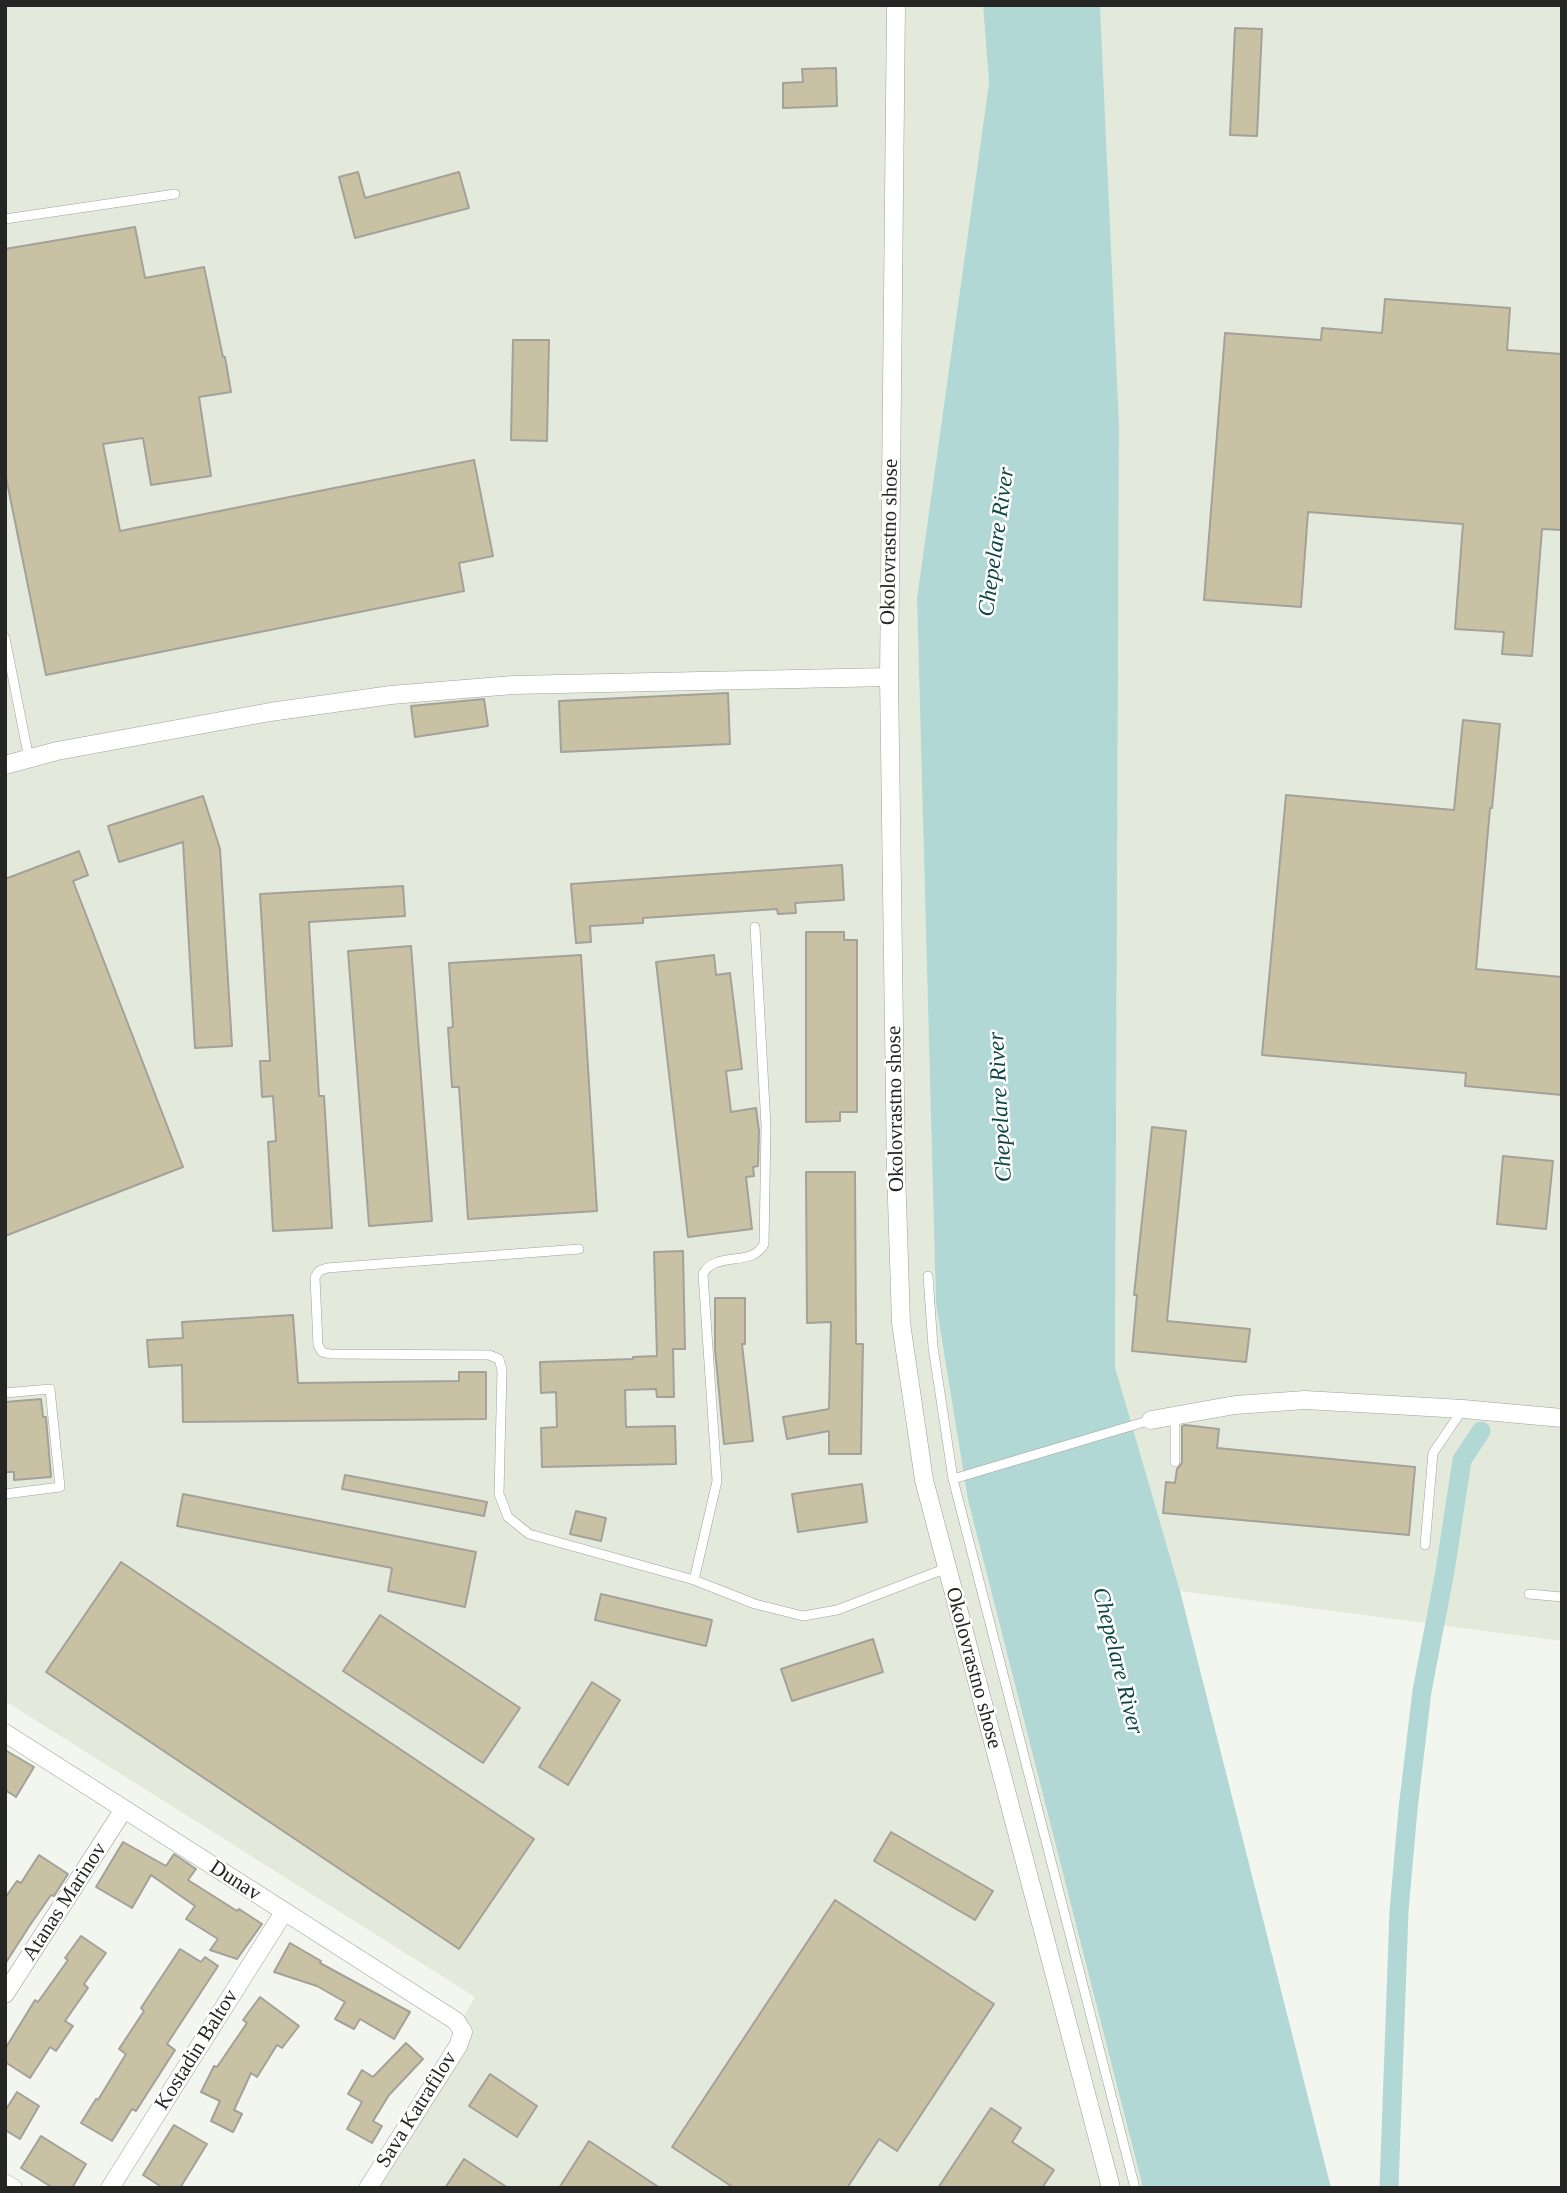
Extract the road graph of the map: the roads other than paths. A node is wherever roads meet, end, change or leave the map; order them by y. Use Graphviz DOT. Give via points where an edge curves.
graph roads {
  1 [pos="895,5"];
  2 [pos="175,194"];
  3 [pos="5,219"];
  4 [pos="5,638"];
  5 [pos="889,677"];
  6 [pos="29,759"];
  7 [pos="5,765"];
  8 [pos="755,927"];
  9 [pos="579,1249"];
  10 [pos="928,1276"];
  11 [pos="5,1393"];
  12 [pos="1463,1409"];
  13 [pos="1175,1415"];
  14 [pos="1562,1418"];
  15 [pos="1151,1420"];
  16 [pos="1175,1462"];
  17 [pos="953,1479"];
  18 [pos="5,1494"];
  19 [pos="1424,1545"];
  20 [pos="947,1568"];
  21 [pos="694,1580"];
  22 [pos="1529,1594"];
  23 [pos="1562,1597"];
  24 [pos="5,1733"];
  25 [pos="124,1809"];
  26 [pos="284,1912"];
  27 [pos="5,1994"];
  28 [pos="463,2032"];
  29 [pos="5,2183"];
  30 [pos="13,2188"];
  31 [pos="110,2188"];
  32 [pos="368,2188"];
  33 [pos="1111,2188"];
  34 [pos="1135,2188"];
  1 -- 5 [label="street, Okolovrastno shose"];
  2 -- 3 [label="lane"];
  4 -- 6 [label="lane"];
  5 -- 6 [label="street" via="513,685 391,695 270,712"];
  5 -- 20 [label="street, Okolovrastno shose" via="901,1323 924,1480"];
  6 -- 7 [label="street"];
  8 -- 21 [label="lane" via="766,1126 764,1244 753,1255 714,1262 703,1274 717,1482"];
  9 -- 21 [label="lane" via="327,1268 315,1278 318,1345 321,1352 330,1354 489,1355 499,1359 499,1494 508,1517 528,1534"];
  10 -- 17 [label="lane" via="933,1347"];
  11 -- 18 [label="lane" via="50,1389 60,1487"];
  12 -- 13 [label="street" via="1305,1400"];
  12 -- 14 [label="street"];
  12 -- 19 [label="lane" via="1433,1453"];
  13 -- 15 [label="street"];
  13 -- 16 [label="lane"];
  15 -- 17 [label="lane"];
  17 -- 34 [label="lane"];
  20 -- 21 [label="lane" via="837,1610 803,1616 755,1604"];
  20 -- 33 [label="street, Okolovrastno shose"];
  22 -- 23 [label="lane"];
  24 -- 25 [label="street, Dunav"];
  25 -- 26 [label="street, Dunav"];
  25 -- 27 [label="street, Atanas Marinov"];
  26 -- 28 [label="street, Dunav" via="456,2021"];
  26 -- 31 [label="street, Kostadin Baltov"];
  28 -- 32 [label="street, Sava Katrafilov"];
  29 -- 30 [label="street"];
}
